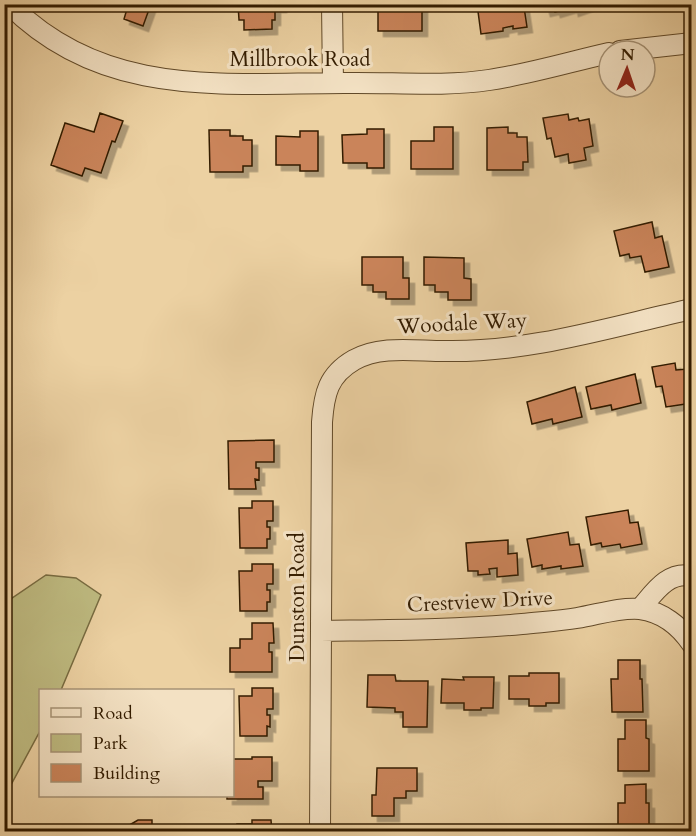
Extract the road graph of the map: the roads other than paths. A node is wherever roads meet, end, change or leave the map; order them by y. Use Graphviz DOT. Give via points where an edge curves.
graph roads {
  1 [pos="9,4"];
  2 [pos="332,4"];
  3 [pos="692,43"];
  4 [pos="657,47"];
  5 [pos="597,56"];
  6 [pos="333,83"];
  7 [pos="692,309"];
  8 [pos="342,369"];
  9 [pos="692,576"];
  10 [pos="640,609"];
  11 [pos="321,631"];
  12 [pos="692,644"];
  13 [pos="320,831"];
  1 -- 6 [label="street, Millbrook Road" via="34,27 80,54 152,78 202,83"];
  2 -- 6 [label="street"];
  3 -- 4 [label="street"];
  5 -- 6 [label="street, Millbrook Road" via="539,72 488,80"];
  7 -- 8 [label="street, Woodale Way" via="520,347 465,352 376,352"];
  8 -- 11 [label="street, Dunston Road" via="324,399"];
  9 -- 10 [label="street" via="672,577"];
  10 -- 11 [label="street, Crestview Drive" via="480,628"];
  10 -- 12 [label="street, Crestview Drive" via="672,623"];
  11 -- 13 [label="street, Dunston Road"];
}
